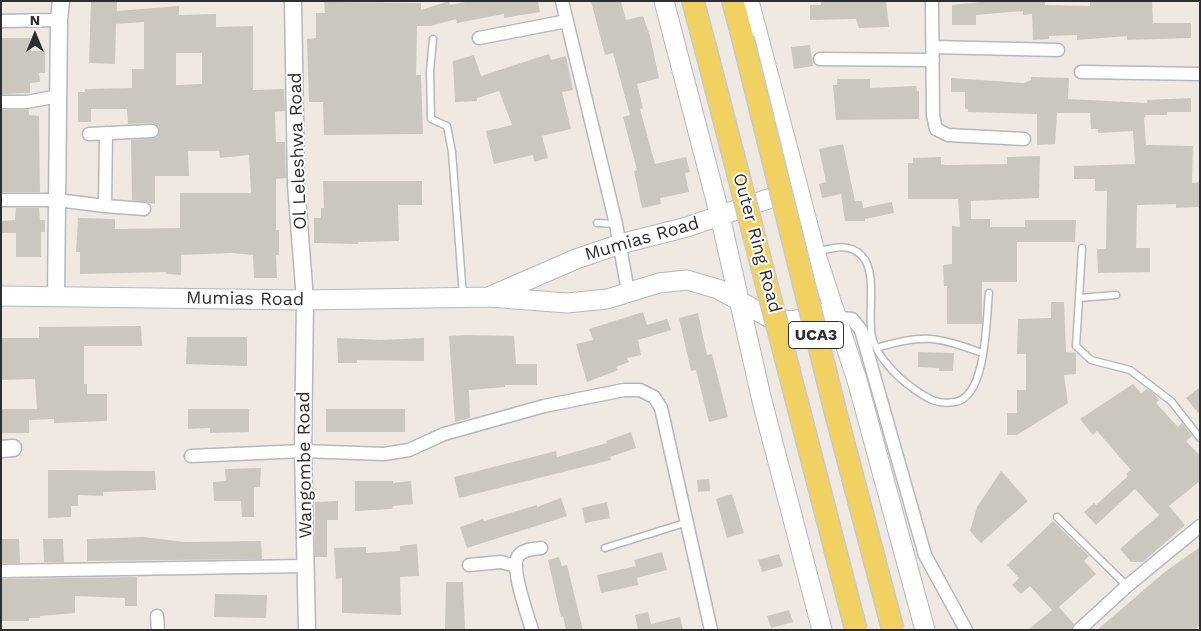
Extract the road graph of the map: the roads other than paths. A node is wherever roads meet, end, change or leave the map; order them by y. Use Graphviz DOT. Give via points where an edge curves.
graph roads {
  1 [pos="61,1"];
  2 [pos="293,1"];
  3 [pos="562,1"];
  4 [pos="664,1"];
  5 [pos="693,1"];
  6 [pos="733,1"];
  7 [pos="748,1"];
  8 [pos="932,1"];
  9 [pos="59,20"];
  10 [pos="567,20"];
  11 [pos="1,21"];
  12 [pos="479,38"];
  13 [pos="433,39"];
  14 [pos="1058,50"];
  15 [pos="933,54"];
  16 [pos="820,59"];
  17 [pos="1081,72"];
  18 [pos="1200,74"];
  19 [pos="58,96"];
  20 [pos="1,102"];
  21 [pos="152,131"];
  22 [pos="106,133"];
  23 [pos="88,134"];
  24 [pos="1024,139"];
  25 [pos="800,196"];
  26 [pos="1,200"];
  27 [pos="57,200"];
  28 [pos="105,206"];
  29 [pos="144,209"];
  30 [pos="720,216"];
  31 [pos="597,223"];
  32 [pos="616,224"];
  33 [pos="620,244"];
  34 [pos="1082,248"];
  35 [pos="815,252"];
  36 [pos="628,292"];
  37 [pos="989,293"];
  38 [pos="1116,295"];
  39 [pos="1,296"];
  40 [pos="56,296"];
  41 [pos="463,297"];
  42 [pos="489,297"];
  43 [pos="1079,298"];
  44 [pos="305,300"];
  45 [pos="739,300"];
  46 [pos="837,321"];
  47 [pos="876,348"];
  48 [pos="982,353"];
  49 [pos="1200,438"];
  50 [pos="303,452"];
  51 [pos="191,456"];
  52 [pos="1057,517"];
  53 [pos="688,522"];
  54 [pos="1200,526"];
  55 [pos="541,548"];
  56 [pos="605,548"];
  57 [pos="469,565"];
  58 [pos="306,566"];
  59 [pos="516,566"];
  60 [pos="1,571"];
  61 [pos="1127,586"];
  62 [pos="157,616"];
  63 [pos="158,630"];
  64 [pos="307,630"];
  65 [pos="532,630"];
  66 [pos="711,630"];
  67 [pos="822,630"];
  68 [pos="856,630"];
  69 [pos="893,630"];
  70 [pos="925,630"];
  71 [pos="966,630"];
  72 [pos="1079,630"];
  1 -- 9 [label="street"];
  2 -- 44 [label="street, Ol Leleshwa Road" via="296,184"];
  3 -- 10 [label="street"];
  4 -- 30 [label="main road, Outer Ring Road"];
  5 -- 68 [label="main road, Outer Ring Road / UCA3, bridge"];
  6 -- 69 [label="main road, Outer Ring Road / UCA3, bridge"];
  7 -- 25 [label="main road, UCA3"];
  8 -- 15 [label="street"];
  9 -- 11 [label="street"];
  9 -- 19 [label="street"];
  10 -- 12 [label="street"];
  10 -- 32 [label="street"];
  13 -- 41 [label="lane" via="429,80 431,119 446,126 452,152"];
  14 -- 15 [label="street"];
  15 -- 16 [label="street"];
  15 -- 24 [label="street" via="936,129 948,135"];
  17 -- 18 [label="street"];
  19 -- 20 [label="street" via="27,102"];
  19 -- 27 [label="street"];
  21 -- 22 [label="street"];
  22 -- 23 [label="street"];
  22 -- 28 [label="street"];
  25 -- 30 [label="main road, Mumias Road" via="774,198"];
  25 -- 35 [label="main road, UCA3"];
  26 -- 27 [label="street"];
  27 -- 28 [label="street"];
  27 -- 40 [label="street"];
  28 -- 29 [label="street"];
  30 -- 33 [label="main road, Mumias Road" via="687,228"];
  30 -- 45 [label="main road, Outer Ring Road"];
  31 -- 32 [label="lane"];
  32 -- 33 [label="street"];
  33 -- 36 [label="street"];
  33 -- 42 [label="main road, Mumias Road" via="576,259"];
  34 -- 43 [label="lane"];
  35 -- 46 [label="main road, UCA3"];
  35 -- 47 [label="lane" via="841,246 854,248 863,257 870,272 870,323"];
  36 -- 42 [label="main road, Mumias Road" via="607,299 567,304"];
  36 -- 45 [label="main road, Mumias Road" via="687,280 718,289"];
  37 -- 48 [label="lane"];
  38 -- 43 [label="lane"];
  39 -- 40 [label="main road, Mumias Road"];
  40 -- 44 [label="main road, Mumias Road"];
  41 -- 42 [label="main road, Mumias Road"];
  41 -- 44 [label="main road, Mumias Road"];
  43 -- 49 [label="lane" via="1076,346 1091,360 1130,370 1171,400"];
  44 -- 50 [label="street, Wangombe Road"];
  45 -- 46 [label="main road, Mumias Road" via="770,318"];
  45 -- 67 [label="main road, Outer Ring Road"];
  46 -- 70 [label="main road, UCA3"];
  46 -- 71 [label="street" via="852,318 861,330 925,555"];
  47 -- 48 [label="lane" via="914,337 933,338"];
  47 -- 48 [label="lane" via="899,379 929,400 944,404 962,401 973,390 980,374"];
  50 -- 51 [label="street"];
  50 -- 53 [label="street" via="384,454 409,450 444,434 544,406 624,390 640,390 654,396 661,408"];
  50 -- 58 [label="street, Wangombe Road"];
  52 -- 61 [label="lane"];
  53 -- 56 [label="lane"];
  53 -- 66 [label="street"];
  54 -- 61 [label="street"];
  55 -- 59 [label="street" via="526,550 518,556"];
  57 -- 59 [label="street" via="501,562"];
  58 -- 60 [label="street"];
  58 -- 64 [label="street, Wangombe Road"];
  59 -- 65 [label="street"];
  61 -- 72 [label="street"];
  62 -- 63 [label="street"];
}
